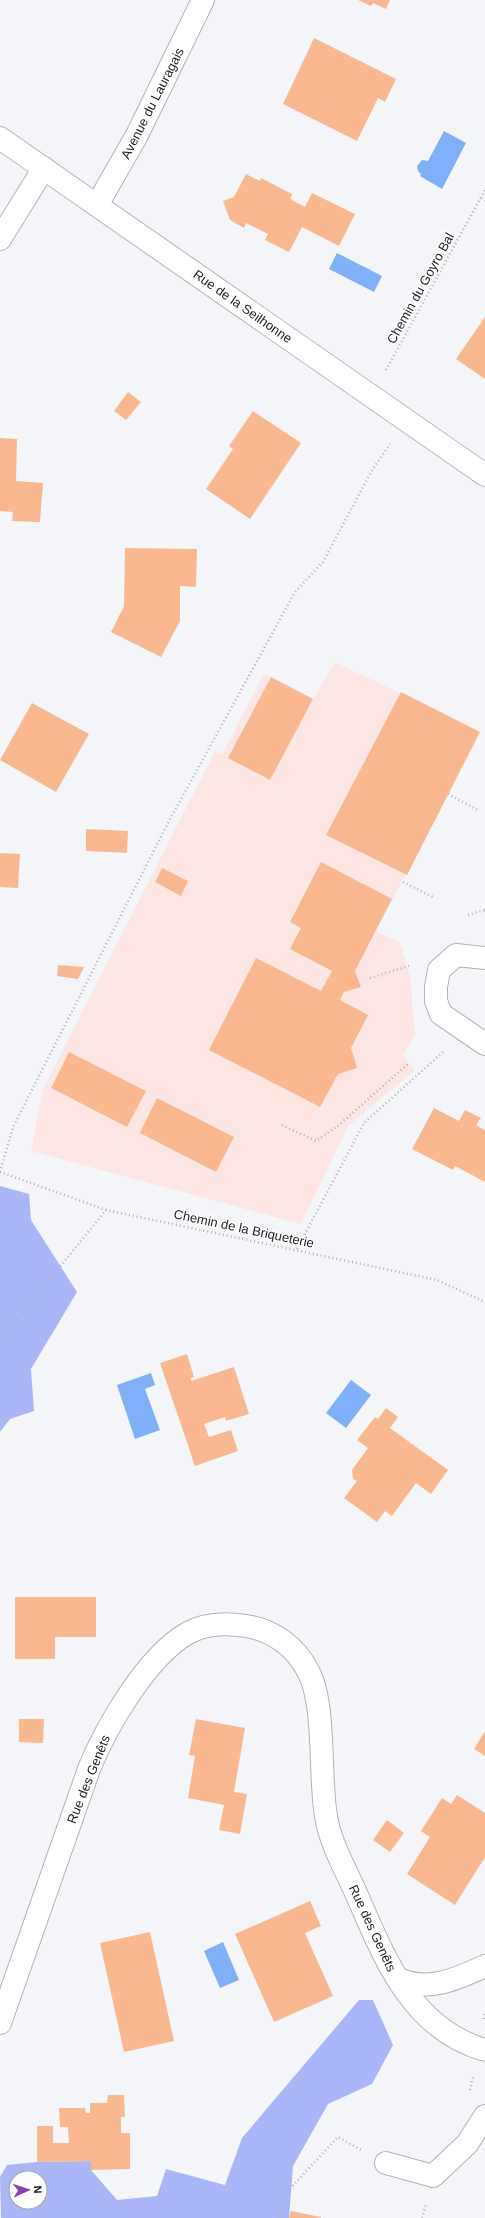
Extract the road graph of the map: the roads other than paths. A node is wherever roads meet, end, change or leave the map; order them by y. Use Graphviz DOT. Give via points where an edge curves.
graph roads {
  1 [pos="204,0"];
  2 [pos="0,138"];
  3 [pos="44,168"];
  4 [pos="97,205"];
  5 [pos="0,238"];
  6 [pos="485,475"];
  7 [pos="485,958"];
  8 [pos="485,1044"];
  9 [pos="485,1966"];
  10 [pos="397,1978"];
  11 [pos="0,2023"];
  12 [pos="485,2050"];
  13 [pos="485,2116"];
  14 [pos="386,2163"];
  1 -- 4 [label="street, Avenue du Lauragais" via="137,135"];
  2 -- 3 [label="street, Rue de la Seilhonne"];
  3 -- 4 [label="street, Rue de la Seilhonne"];
  3 -- 5 [label="street"];
  4 -- 6 [label="street, Rue de la Seilhonne"];
  7 -- 8 [label="street" via="456,955 439,970 436,988 436,1001 441,1014"];
  9 -- 10 [label="street, Rue des Genêts" via="436,1984 409,1984"];
  10 -- 11 [label="street, Rue des Genêts" via="388,1966 329,1830 322,1789 318,1707 309,1672 288,1645 272,1634 255,1627 220,1624 202,1627 177,1641 137,1683 101,1740"];
  10 -- 12 [label="street, Rue des Genêts" via="427,2018 465,2044"];
  13 -- 14 [label="street" via="467,2144 433,2176"];
}
